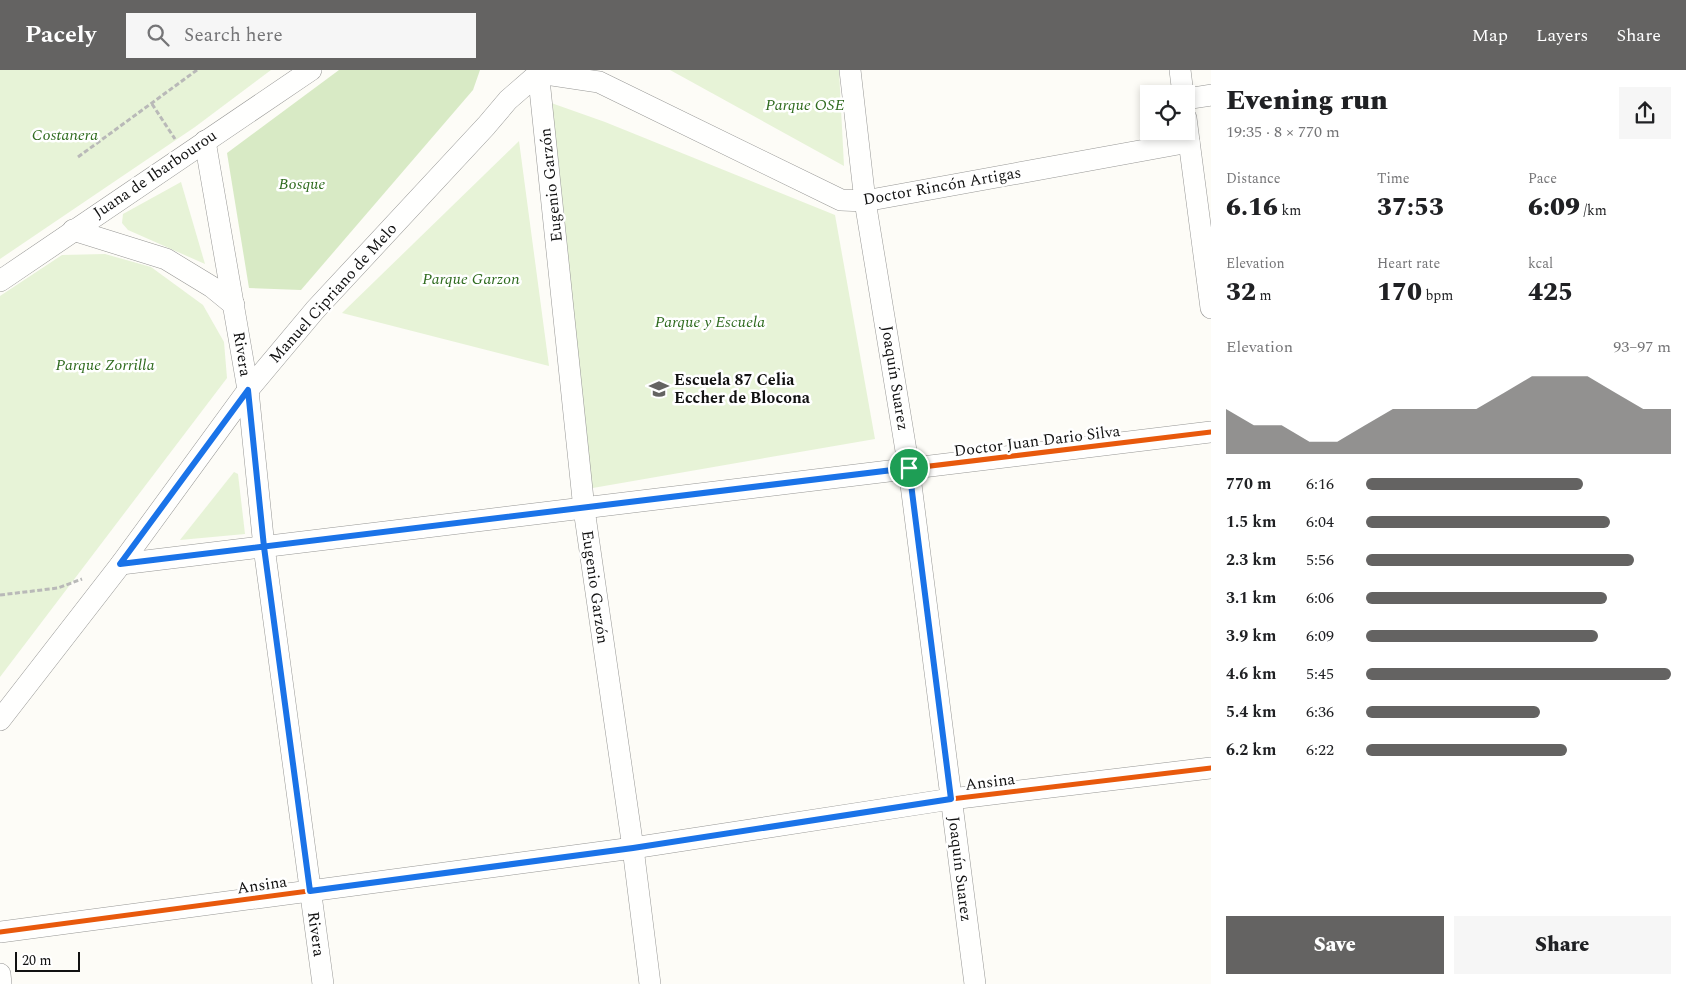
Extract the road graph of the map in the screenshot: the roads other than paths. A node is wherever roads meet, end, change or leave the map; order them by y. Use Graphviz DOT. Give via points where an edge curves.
graph roads {
  1 [pos="311,70"];
  2 [pos="850,70"];
  3 [pos="1180,70"];
  4 [pos="539,72"];
  5 [pos="1182,85"];
  6 [pos="1211,95"];
  7 [pos="1195,98"];
  8 [pos="205,141"];
  9 [pos="1189,142"];
  10 [pos="865,200"];
  11 [pos="73,230"];
  12 [pos="0,281"];
  13 [pos="234,305"];
  14 [pos="1211,308"];
  15 [pos="248,390"];
  16 [pos="1211,432"];
  17 [pos="909,468"];
  18 [pos="584,509"];
  19 [pos="264,547"];
  20 [pos="120,564"];
  21 [pos="0,720"];
  22 [pos="1211,768"];
  23 [pos="951,799"];
  24 [pos="633,848"];
  25 [pos="310,891"];
  26 [pos="0,932"];
  27 [pos="0,974"];
  28 [pos="1,984"];
  29 [pos="323,984"];
  30 [pos="650,984"];
  31 [pos="975,984"];
  1 -- 8 [label="street, Juana de Ibarbourou"];
  2 -- 10 [label="street, Joaquín Suarez"];
  3 -- 5 [label="street"];
  4 -- 10 [label="street, Doctor Rincón Artigas" via="599,82 841,200"];
  4 -- 15 [label="street, Manuel Cipriano de Melo" via="508,100 315,310"];
  4 -- 18 [label="street, Eugenio Garzón"];
  6 -- 7 [label="street"];
  8 -- 11 [label="street, Juana de Ibarbourou"];
  8 -- 13 [label="street, Rivera"];
  9 -- 10 [label="street, Doctor Rincón Artigas"];
  9 -- 14 [label="street"];
  10 -- 17 [label="street, Joaquín Suarez"];
  11 -- 12 [label="street, Juana de Ibarbourou"];
  11 -- 13 [label="street" via="166,259 212,287"];
  13 -- 15 [label="street, Rivera"];
  15 -- 19 [label="street, Rivera"];
  15 -- 20 [label="street, Manuel Cipriano de Melo"];
  16 -- 17 [label="street, Doctor Juan Dario Silva"];
  17 -- 18 [label="street, Doctor Juan Dario Silva"];
  17 -- 23 [label="street, Joaquín Suarez"];
  18 -- 19 [label="street, Doctor Juan Dario Silva"];
  18 -- 24 [label="street, Eugenio Garzón"];
  19 -- 20 [label="street, Doctor Juan Dario Silva"];
  19 -- 25 [label="street, Rivera"];
  20 -- 21 [label="street, Manuel Cipriano de Melo"];
  22 -- 23 [label="street, Ansina"];
  23 -- 24 [label="street, Ansina"];
  23 -- 31 [label="street, Joaquín Suarez"];
  24 -- 25 [label="street, Ansina"];
  24 -- 30 [label="street, Eugenio Garzón"];
  25 -- 26 [label="street, Ansina"];
  25 -- 29 [label="street, Rivera"];
  27 -- 28 [label="street"];
}
